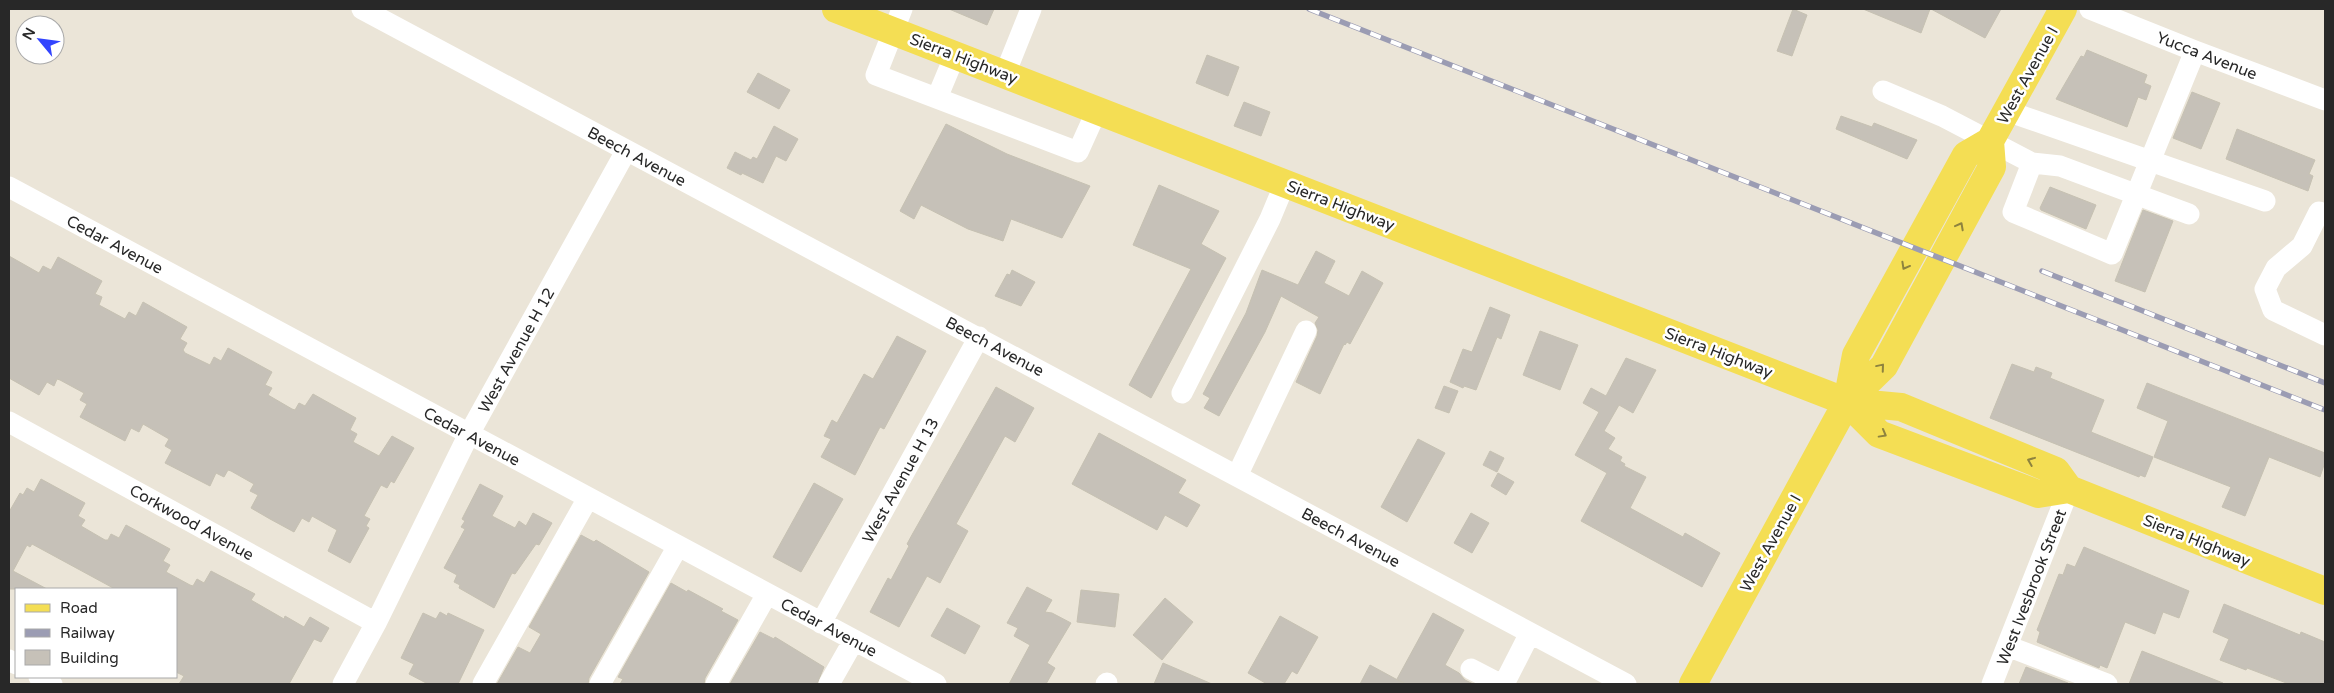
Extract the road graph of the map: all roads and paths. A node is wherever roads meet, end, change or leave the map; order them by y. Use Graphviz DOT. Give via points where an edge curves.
graph roads {
  1 [pos="362,9"];
  2 [pos="836,9"];
  3 [pos="1031,9"];
  4 [pos="2063,9"];
  5 [pos="2090,9"];
  6 [pos="897,20"];
  7 [pos="2195,51"];
  8 [pos="955,55"];
  9 [pos="1005,74"];
  10 [pos="1883,91"];
  11 [pos="937,98"];
  12 [pos="2325,100"];
  13 [pos="1097,110"];
  14 [pos="2007,111"];
  15 [pos="1990,141"];
  16 [pos="626,151"];
  17 [pos="2032,163"];
  18 [pos="2150,163"];
  19 [pos="1285,183"];
  20 [pos="9,187"];
  21 [pos="2138,194"];
  22 [pos="2265,202"];
  23 [pos="2189,214"];
  24 [pos="2325,214"];
  25 [pos="1306,331"];
  26 [pos="2325,335"];
  27 [pos="979,337"];
  28 [pos="1182,393"];
  29 [pos="1847,402"];
  30 [pos="9,422"];
  31 [pos="469,434"];
  32 [pos="1237,476"];
  33 [pos="2069,489"];
  34 [pos="588,498"];
  35 [pos="678,546"];
  36 [pos="2325,591"];
  37 [pos="767,594"];
  38 [pos="376,623"];
  39 [pos="821,623"];
  40 [pos="1530,634"];
  41 [pos="854,640"];
  42 [pos="2007,646"];
  43 [pos="1471,669"];
  44 [pos="41,678"];
  45 [pos="52,684"];
  46 [pos="342,684"];
  47 [pos="483,684"];
  48 [pos="600,684"];
  49 [pos="716,684"];
  50 [pos="829,684"];
  51 [pos="936,684"];
  52 [pos="1500,684"];
  53 [pos="1504,684"];
  54 [pos="1626,684"];
  55 [pos="1693,684"];
  56 [pos="1992,684"];
  57 [pos="2106,684"];
  1 -- 16 [label="street, Beech Avenue"];
  2 -- 6 [label="main road, Sierra Highway"];
  3 -- 9 [label="street"];
  4 -- 14 [label="main road, West Avenue I"];
  5 -- 7 [label="street, Yucca Avenue"];
  6 -- 8 [label="main road, Sierra Highway"];
  6 -- 11 [label="street" via="876,75"];
  7 -- 12 [label="street, Yucca Avenue"];
  7 -- 18 [label="street"];
  8 -- 9 [label="main road, Sierra Highway"];
  8 -- 11 [label="street"];
  9 -- 13 [label="main road, Sierra Highway"];
  10 -- 15 [label="street"];
  11 -- 13 [label="street" via="1078,152"];
  13 -- 19 [label="main road, Sierra Highway"];
  14 -- 15 [label="main road, West Avenue I"];
  14 -- 18 [label="street"];
  15 -- 17 [label="street"];
  15 -- 29 [label="main road, West Avenue I" via="1992,167 1884,366"];
  16 -- 27 [label="street, Beech Avenue"];
  16 -- 31 [label="street, West Avenue H 12"];
  17 -- 21 [label="street" via="2060,166"];
  17 -- 21 [label="street" via="2012,212 2112,254"];
  18 -- 21 [label="street"];
  18 -- 22 [label="street"];
  19 -- 28 [label="street"];
  19 -- 29 [label="main road, Sierra Highway"];
  20 -- 31 [label="street, Cedar Avenue"];
  21 -- 23 [label="street"];
  24 -- 26 [label="street" via="2319,212 2302,246 2276,268 2265,289 2273,310"];
  25 -- 32 [label="street"];
  27 -- 32 [label="street, Beech Avenue"];
  27 -- 39 [label="street, West Avenue H 13"];
  29 -- 33 [label="main road, Sierra Highway" via="1901,407 2056,471"];
  29 -- 55 [label="main road, West Avenue I"];
  30 -- 38 [label="street, Corkwood Avenue"];
  31 -- 34 [label="street, Cedar Avenue"];
  31 -- 38 [label="street, West Avenue H 12"];
  32 -- 40 [label="street, Beech Avenue"];
  33 -- 36 [label="main road, Sierra Highway"];
  33 -- 42 [label="street, West Ivesbrook Street"];
  34 -- 35 [label="street, Cedar Avenue"];
  34 -- 47 [label="street"];
  35 -- 37 [label="street, Cedar Avenue"];
  35 -- 48 [label="street"];
  37 -- 39 [label="street, Cedar Avenue"];
  37 -- 49 [label="street"];
  38 -- 46 [label="street, West Avenue H 12"];
  39 -- 41 [label="street, Cedar Avenue"];
  40 -- 53 [label="street"];
  40 -- 54 [label="street, Beech Avenue"];
  41 -- 50 [label="street"];
  41 -- 51 [label="street, Cedar Avenue"];
  42 -- 56 [label="street, West Ivesbrook Street"];
  42 -- 57 [label="street"];
  43 -- 52 [label="street"];
  44 -- 45 [label="street"];
}
